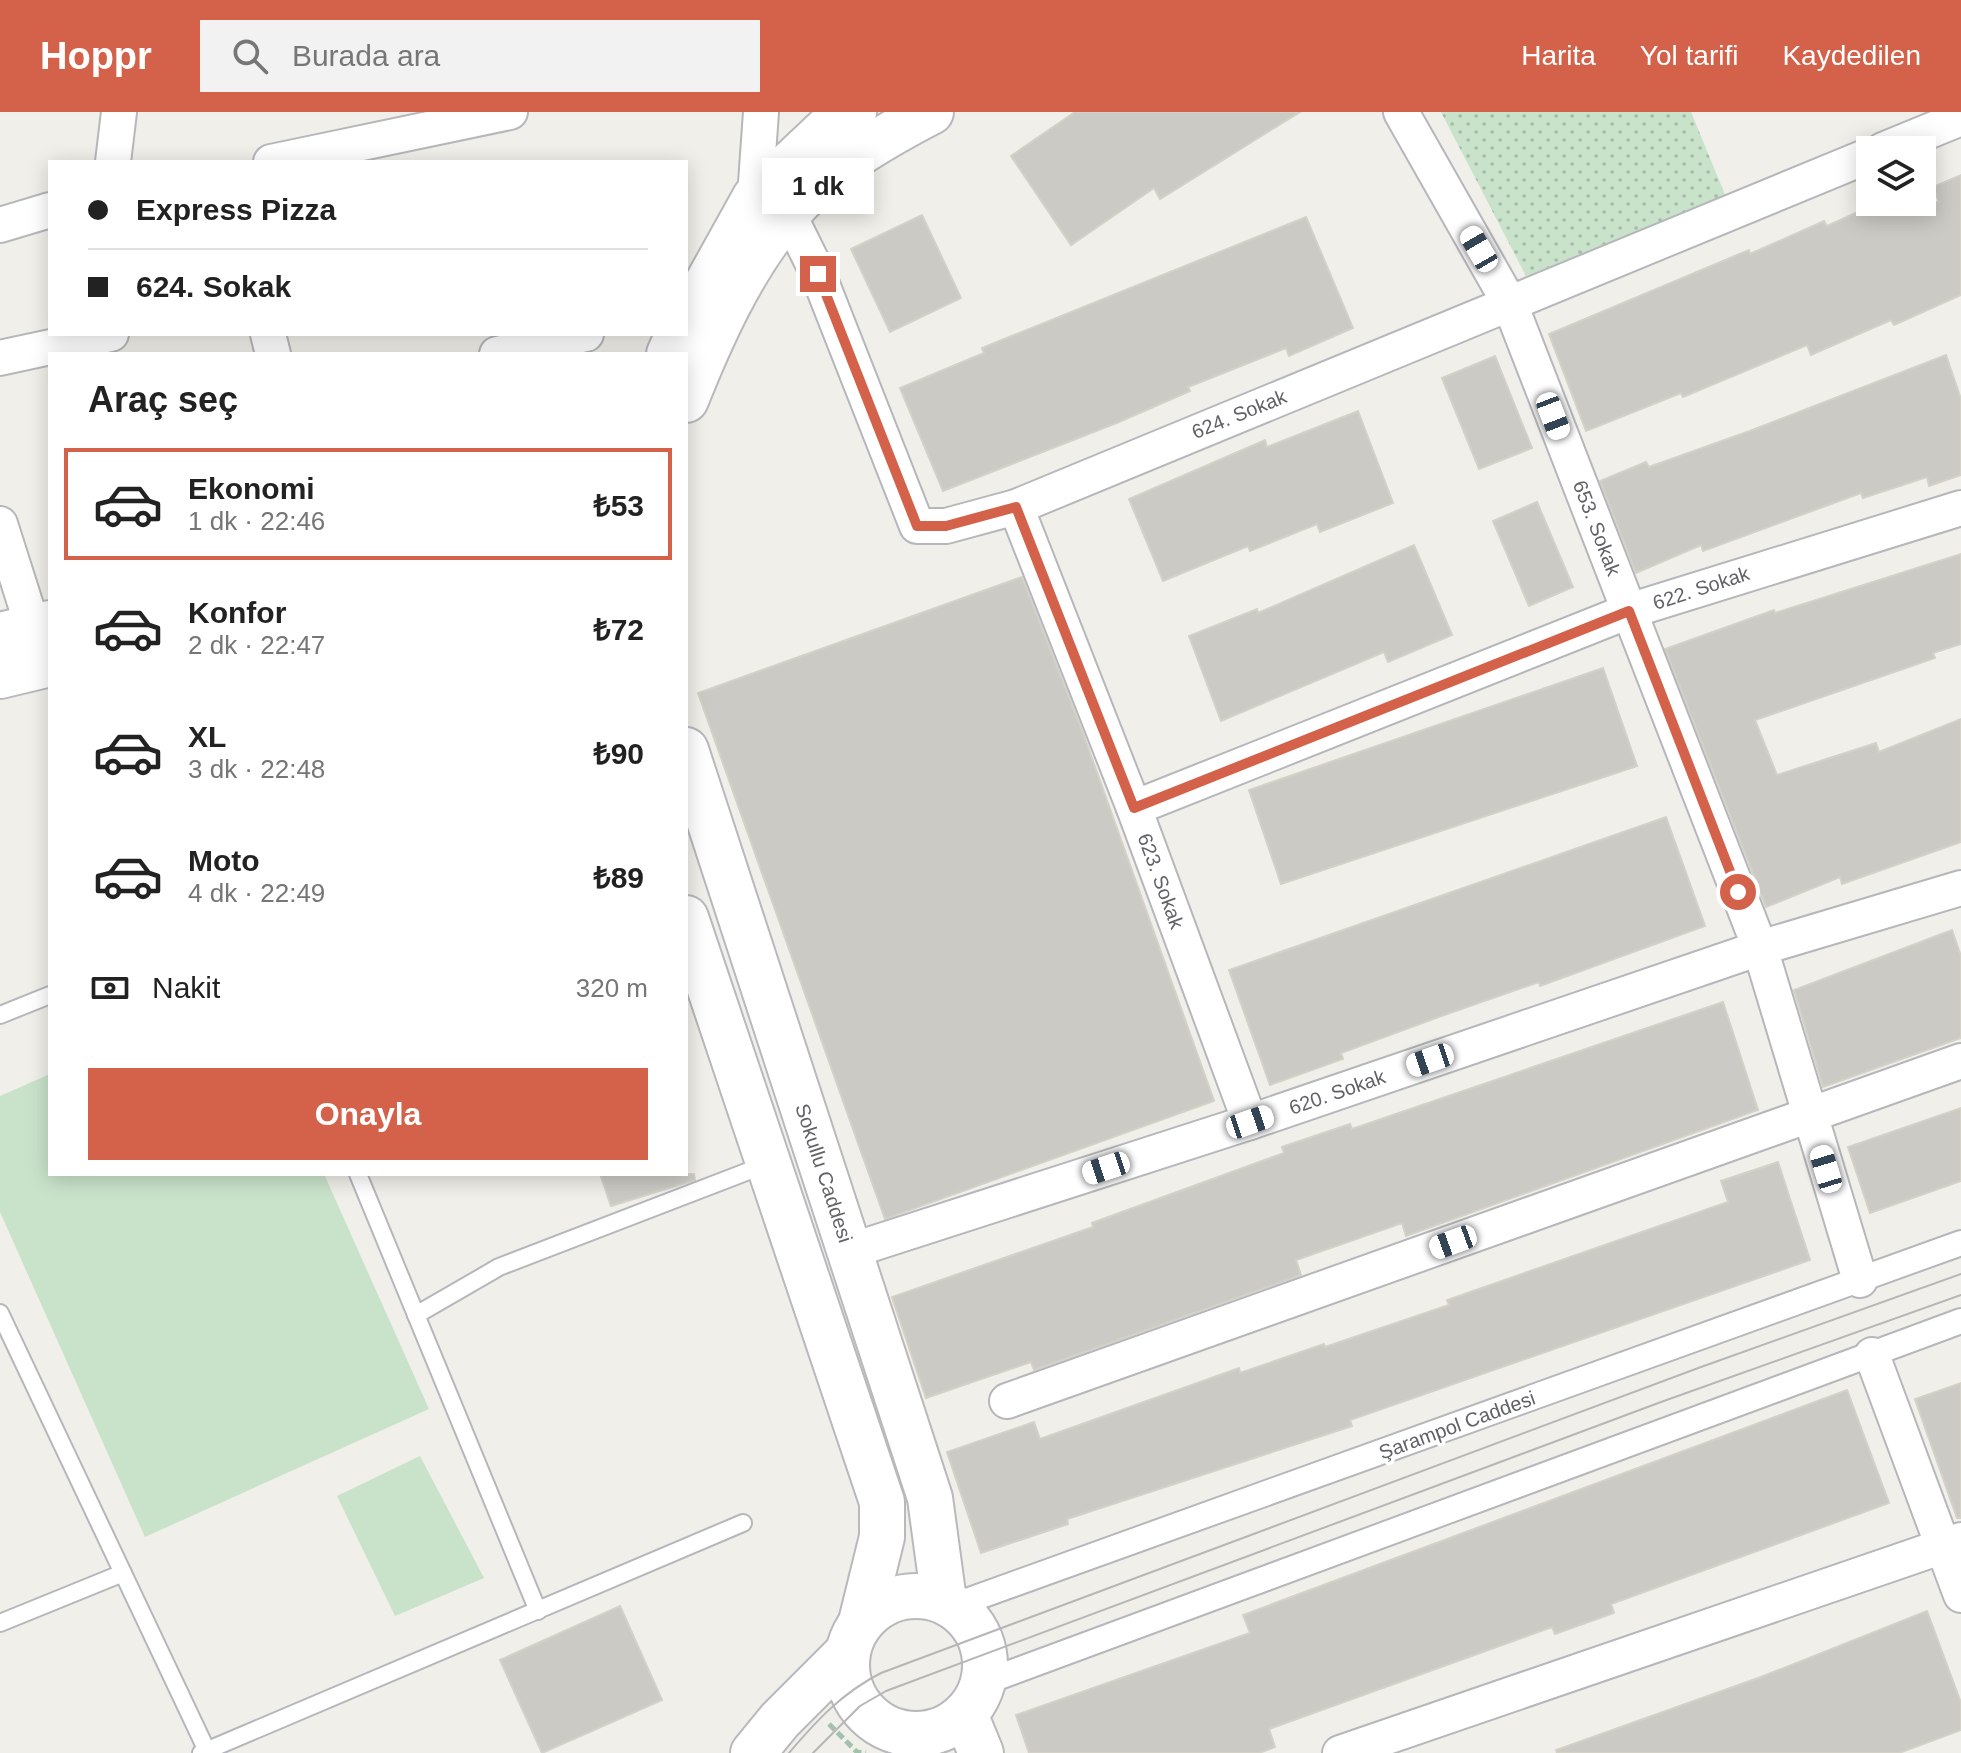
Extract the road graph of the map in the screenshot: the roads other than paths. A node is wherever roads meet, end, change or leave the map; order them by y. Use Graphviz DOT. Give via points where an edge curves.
graph roads {
  1 [pos="119,112"];
  2 [pos="510,112"];
  3 [pos="761,112"];
  4 [pos="931,112"];
  5 [pos="1401,112"];
  6 [pos="833,117"];
  7 [pos="1961,118"];
  8 [pos="373,128"];
  9 [pos="1917,136"];
  10 [pos="113,160"];
  11 [pos="277,160"];
  12 [pos="1856,161"];
  13 [pos="772,205"];
  14 [pos="48,211"];
  15 [pos="0,225"];
  16 [pos="1510,304"];
  17 [pos="688,318"];
  18 [pos="102,336"];
  19 [pos="577,336"];
  20 [pos="506,352"];
  21 [pos="0,358"];
  22 [pos="688,396"];
  23 [pos="1016,507"];
  24 [pos="1961,508"];
  25 [pos="0,524"];
  26 [pos="1629,611"];
  27 [pos="33,638"];
  28 [pos="0,676"];
  29 [pos="688,756"];
  30 [pos="1134,808"];
  31 [pos="1961,888"];
  32 [pos="688,924"];
  33 [pos="1760,948"];
  34 [pos="48,996"];
  35 [pos="0,1015"];
  36 [pos="1961,1061"];
  37 [pos="1810,1114"];
  38 [pos="1250,1122"];
  39 [pos="768,1164"];
  40 [pos="359,1176"];
  41 [pos="1961,1243"];
  42 [pos="850,1251"];
  43 [pos="1860,1280"];
  44 [pos="0,1313"];
  45 [pos="416,1315"];
  46 [pos="1961,1321"];
  47 [pos="1872,1355"];
  48 [pos="1007,1401"];
  49 [pos="743,1523"];
  50 [pos="1952,1543"];
  51 [pos="123,1573"];
  52 [pos="1961,1595"];
  53 [pos="948,1603"];
  54 [pos="538,1611"];
  55 [pos="0,1623"];
  56 [pos="854,1637"];
  57 [pos="976,1717"];
  58 [pos="873,1744"];
  59 [pos="205,1752"];
  60 [pos="753,1753"];
  61 [pos="1340,1753"];
  1 -- 10 [label="street"];
  2 -- 8 [label="street"];
  3 -- 13 [label="street"];
  4 -- 13 [label="main road"];
  5 -- 16 [label="street, 653. Sokak"];
  6 -- 13 [label="main road"];
  7 -- 9 [label="street"];
  8 -- 11 [label="street"];
  12 -- 16 [label="street, 624. Sokak"];
  13 -- 17 [label="main road"];
  13 -- 22 [label="main road" via="759,252"];
  13 -- 23 [label="street, 624. Sokak" via="818,274 917,526 946,526"];
  14 -- 15 [label="street"];
  16 -- 23 [label="street, 624. Sokak"];
  16 -- 26 [label="street, 653. Sokak"];
  18 -- 21 [label="street"];
  19 -- 20 [label="street"];
  23 -- 30 [label="street, 623. Sokak"];
  24 -- 26 [label="street, 622. Sokak"];
  25 -- 27 [label="street"];
  26 -- 30 [label="street, 622. Sokak"];
  26 -- 33 [label="street, 653. Sokak"];
  27 -- 28 [label="main road"];
  29 -- 42 [label="main road, Sokullu Caddesi"];
  30 -- 38 [label="street, 623. Sokak"];
  31 -- 33 [label="street, 620. Sokak"];
  32 -- 39 [label="main road"];
  33 -- 37 [label="street, 653. Sokak"];
  33 -- 38 [label="street, 620. Sokak"];
  34 -- 35 [label="lane"];
  36 -- 37 [label="street"];
  37 -- 43 [label="street, 653. Sokak"];
  37 -- 48 [label="street"];
  38 -- 42 [label="street, 620. Sokak"];
  39 -- 45 [label="lane" via="499,1267"];
  39 -- 56 [label="main road" via="882,1502 882,1537"];
  40 -- 45 [label="lane"];
  41 -- 43 [label="street, Şarampol Caddesi"];
  42 -- 53 [label="main road, Sokullu Caddesi" via="930,1498"];
  43 -- 53 [label="street, Şarampol Caddesi"];
  44 -- 51 [label="lane"];
  45 -- 54 [label="lane"];
  46 -- 47 [label="street"];
  47 -- 50 [label="street"];
  47 -- 57 [label="street"];
  49 -- 54 [label="lane"];
  50 -- 52 [label="street"];
  50 -- 61 [label="street"];
  51 -- 55 [label="lane"];
  51 -- 59 [label="lane"];
  53 -- 56 [label="main road" via="922,1595 899,1598 878,1607"];
  53 -- 57 [label="main road" via="979,1635 985,1655"];
  54 -- 59 [label="lane"];
  56 -- 58 [label="main road" via="850,1688"];
  56 -- 60 [label="main road"];
  57 -- 58 [label="main road"];
}
